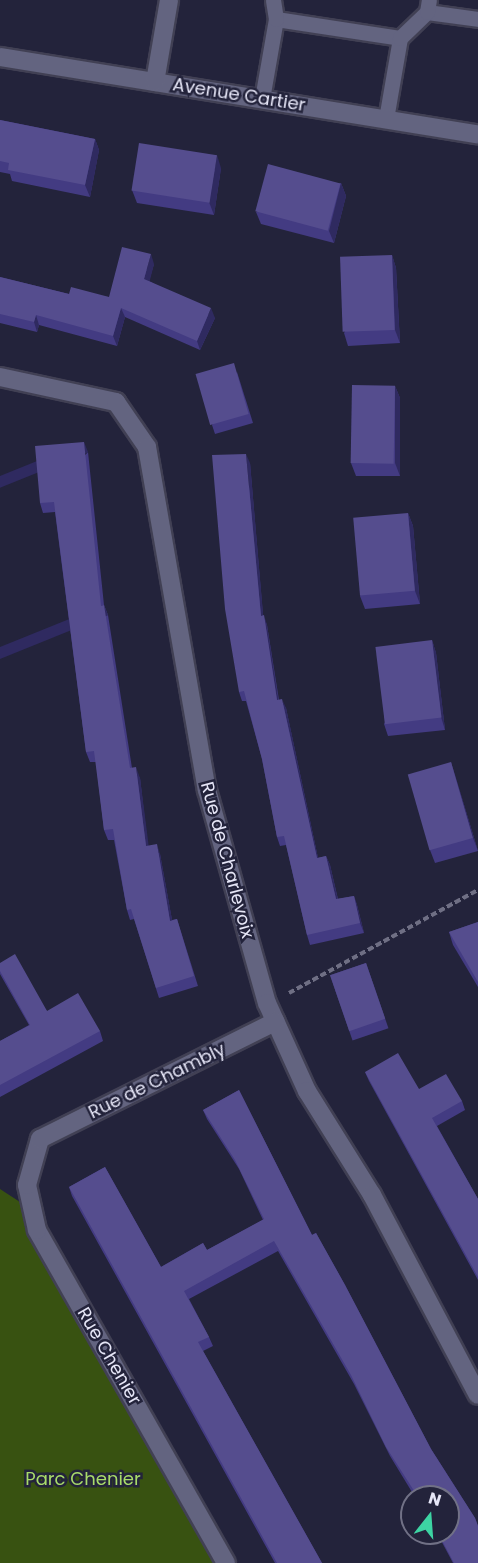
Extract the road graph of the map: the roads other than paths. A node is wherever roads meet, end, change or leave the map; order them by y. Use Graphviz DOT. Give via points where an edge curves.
graph roads {
  1 [pos="169,0"];
  2 [pos="273,0"];
  3 [pos="428,6"];
  4 [pos="276,19"];
  5 [pos="478,19"];
  6 [pos="400,38"];
  7 [pos="0,57"];
  8 [pos="155,82"];
  9 [pos="262,99"];
  10 [pos="386,119"];
  11 [pos="478,134"];
  12 [pos="0,377"];
  13 [pos="275,1022"];
  14 [pos="39,1139"];
  15 [pos="478,1395"];
  16 [pos="226,1563"];
  1 -- 8 [label="street"];
  2 -- 4 [label="lane"];
  3 -- 5 [label="lane"];
  3 -- 6 [label="lane"];
  4 -- 6 [label="lane"];
  4 -- 9 [label="lane"];
  6 -- 10 [label="lane"];
  7 -- 8 [label="street, Avenue Cartier"];
  8 -- 9 [label="street, Avenue Cartier"];
  9 -- 10 [label="street, Avenue Cartier"];
  10 -- 11 [label="street, Avenue Cartier"];
  12 -- 13 [label="street, Rue de Charlevoix" via="116,402 147,447 207,789"];
  13 -- 14 [label="street, Rue de Chambly"];
  13 -- 15 [label="street, Rue de Charlevoix" via="307,1091 372,1195"];
  14 -- 16 [label="street, Rue Chenier" via="27,1185 38,1230"];
}
